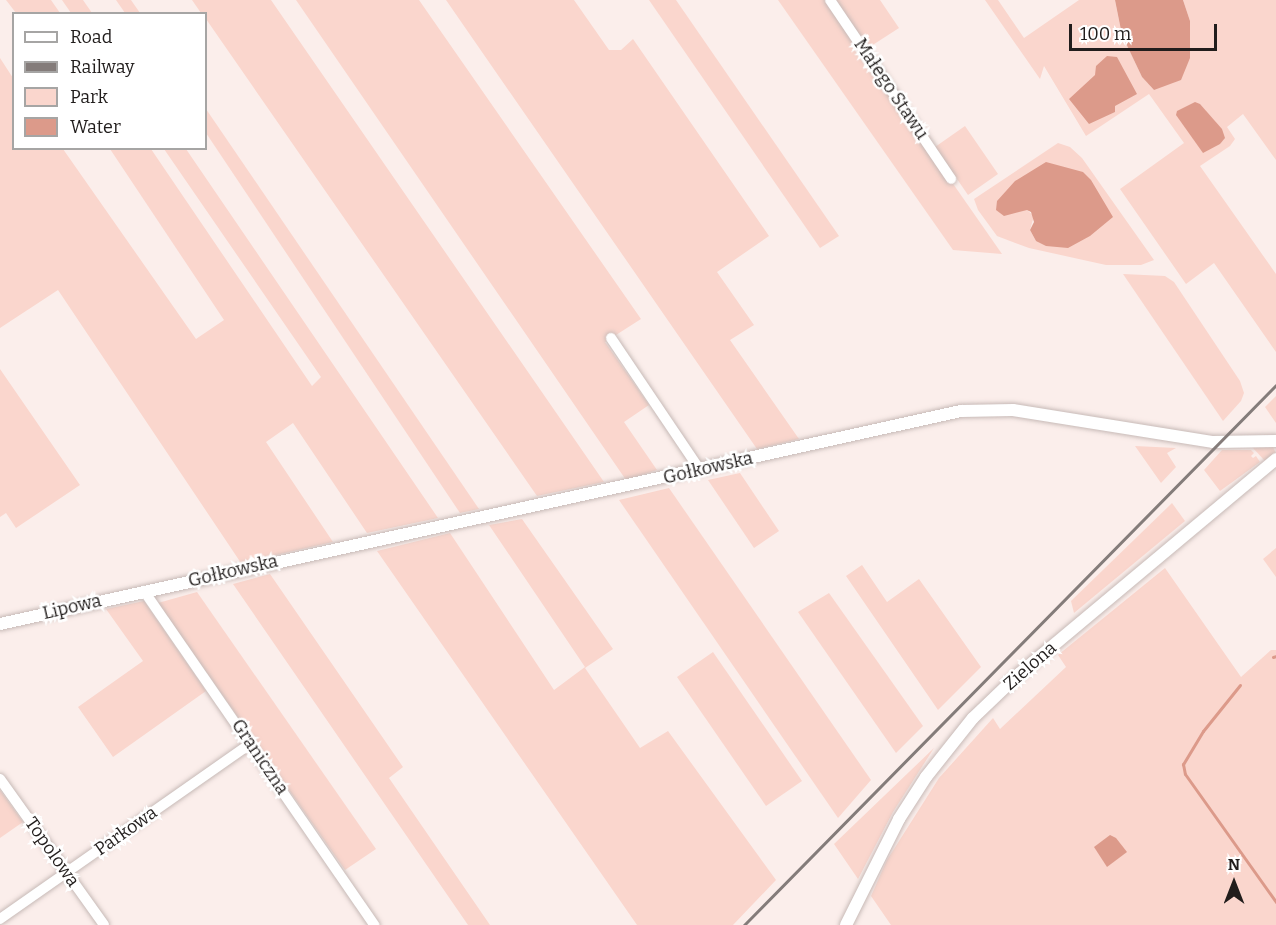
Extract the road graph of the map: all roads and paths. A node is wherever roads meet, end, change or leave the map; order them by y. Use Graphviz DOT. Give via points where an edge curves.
graph roads {
  1 [pos="830,0"];
  2 [pos="951,179"];
  3 [pos="611,338"];
  4 [pos="1276,441"];
  5 [pos="1276,459"];
  6 [pos="700,470"];
  7 [pos="144,591"];
  8 [pos="0,624"];
  9 [pos="251,743"];
  10 [pos="0,779"];
  11 [pos="67,872"];
  12 [pos="0,919"];
  13 [pos="104,925"];
  14 [pos="374,925"];
  15 [pos="846,925"];
  1 -- 2 [label="street, Małego Stawu"];
  3 -- 6 [label="street"];
  4 -- 6 [label="street, Gołkowska" via="1213,442 1013,411 978,410"];
  5 -- 15 [label="street, Zielona" via="1020,674 974,718 926,777 899,819"];
  6 -- 7 [label="street, Gołkowska"];
  7 -- 8 [label="street, Lipowa"];
  7 -- 9 [label="street, Graniczna"];
  9 -- 11 [label="street, Parkowa"];
  9 -- 14 [label="street, Graniczna"];
  10 -- 11 [label="street, Topolowa"];
  11 -- 12 [label="street, Parkowa"];
  11 -- 13 [label="street, Topolowa"];
}
